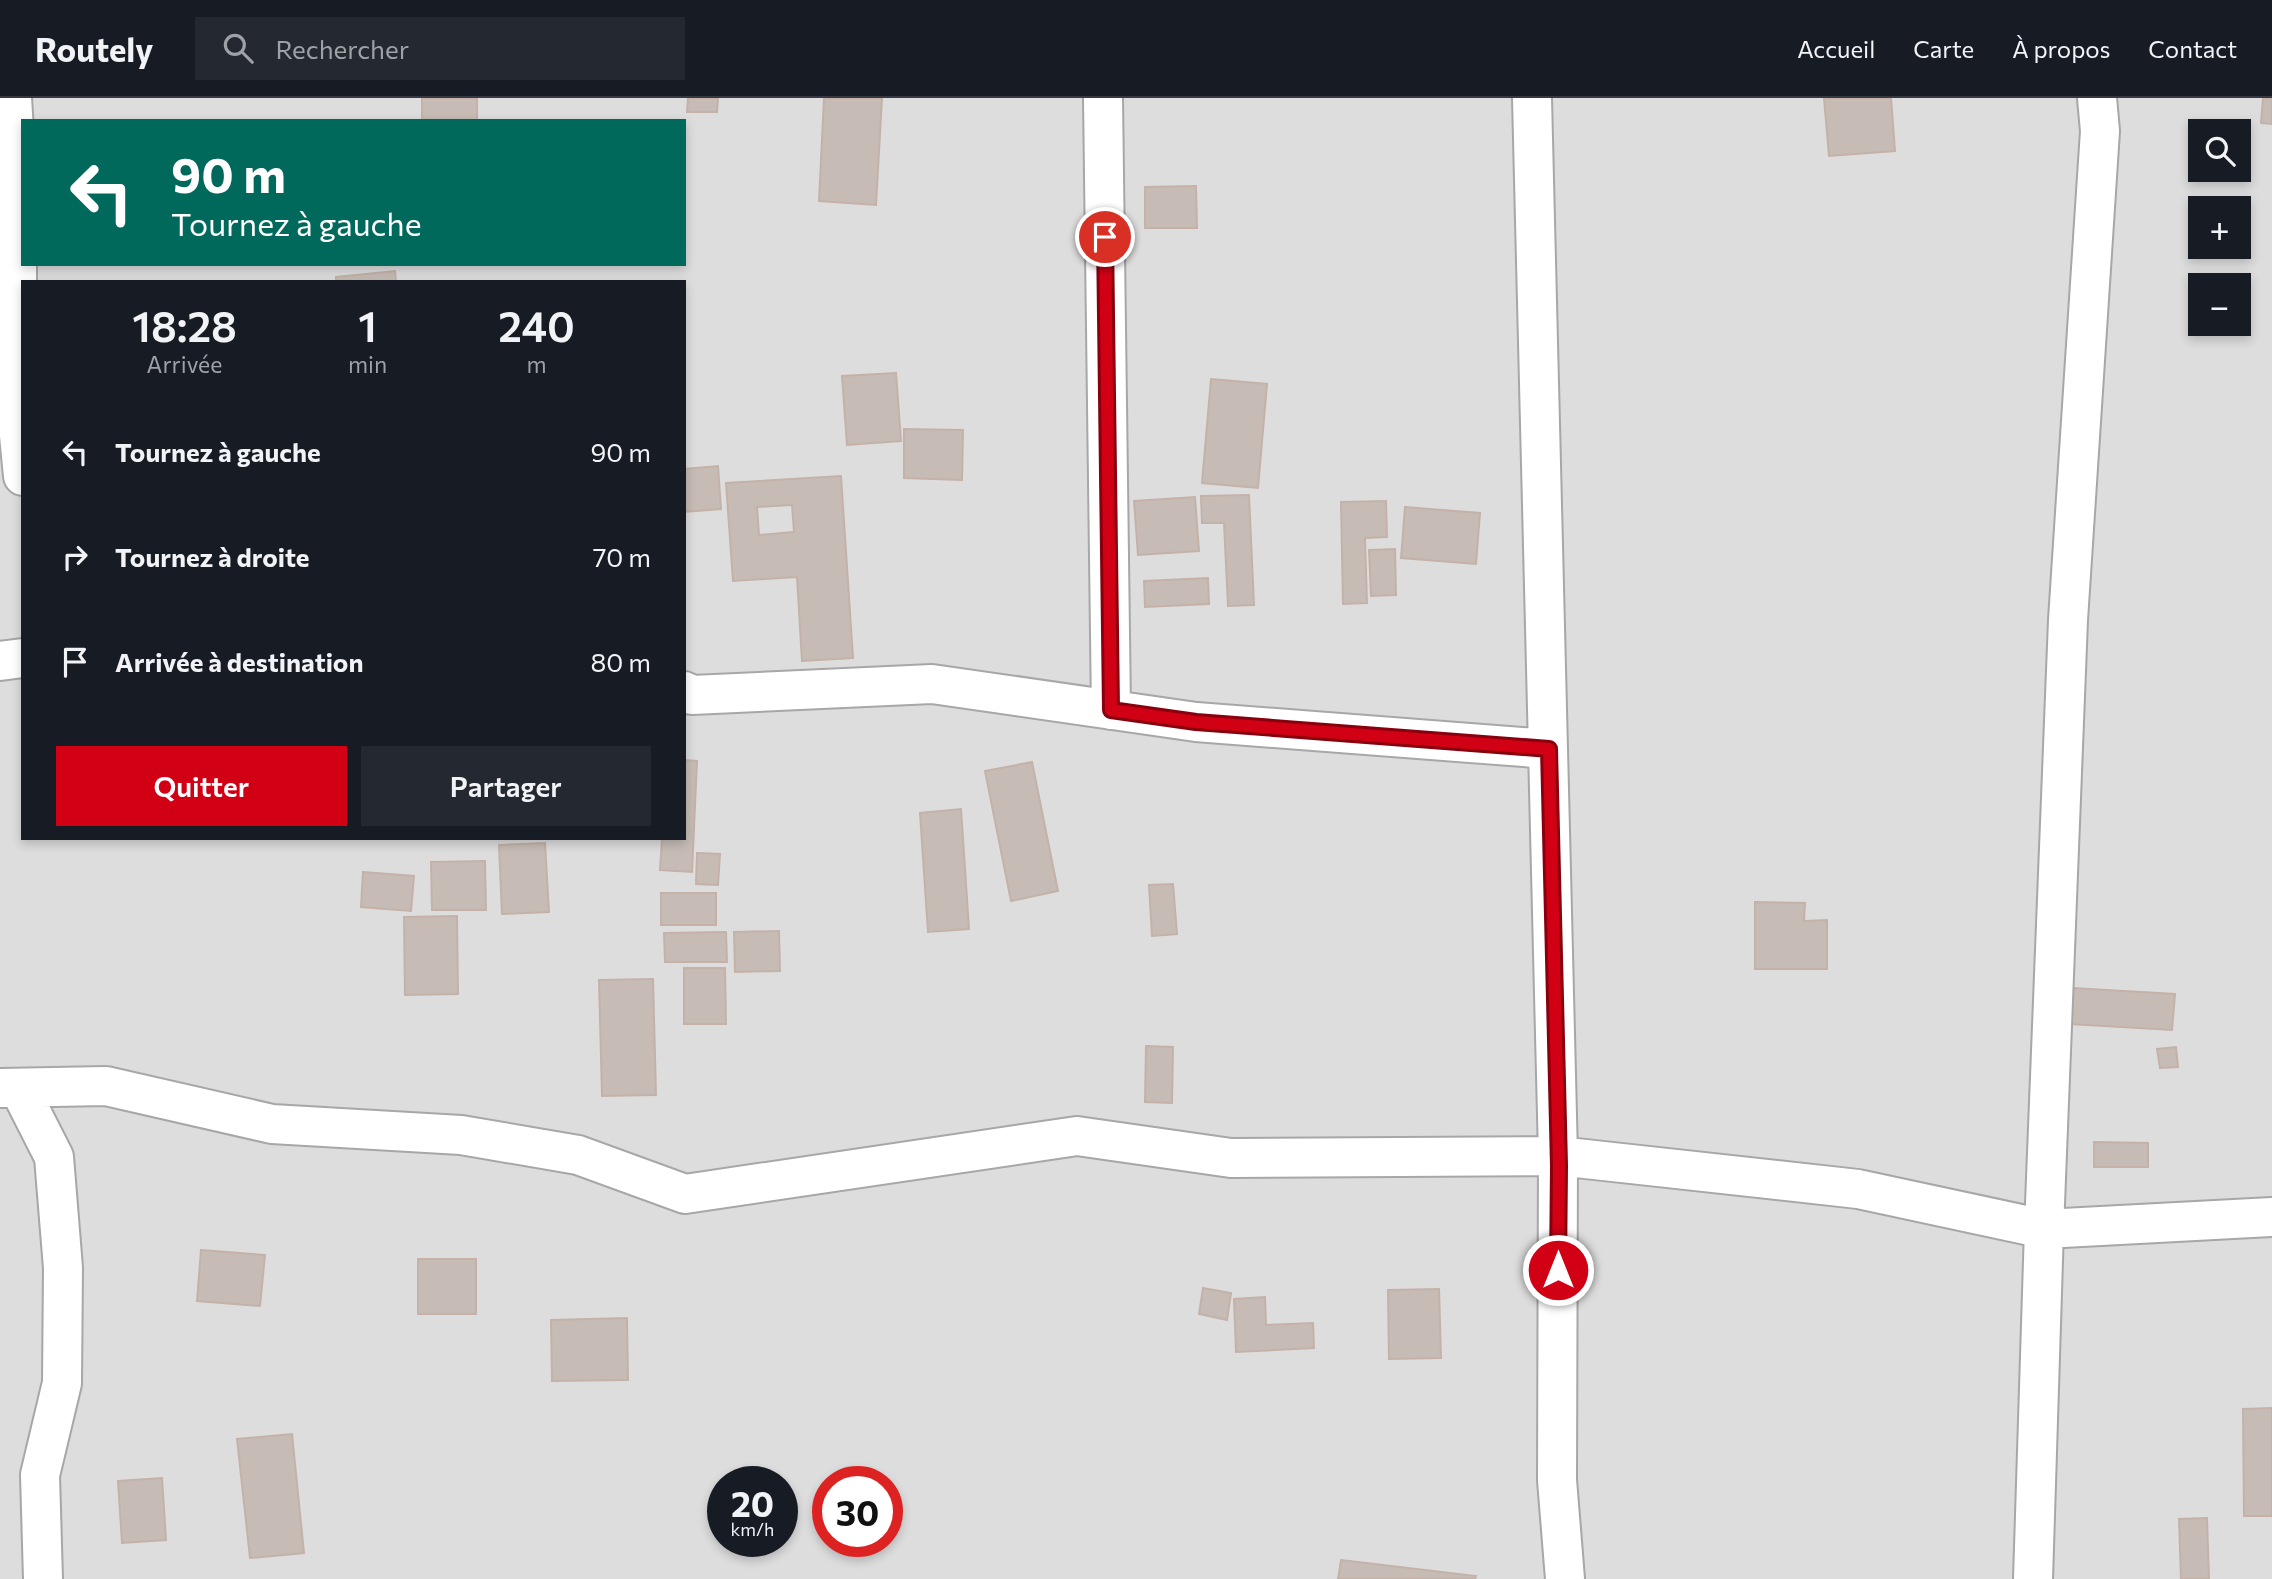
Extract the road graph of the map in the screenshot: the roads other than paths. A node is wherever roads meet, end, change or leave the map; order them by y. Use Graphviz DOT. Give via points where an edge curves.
graph roads {
  1 [pos="12,98"];
  2 [pos="1103,98"];
  3 [pos="1532,98"];
  4 [pos="2097,98"];
  5 [pos="21,456"];
  6 [pos="21,658"];
  7 [pos="0,661"];
  8 [pos="686,692"];
  9 [pos="1111,710"];
  10 [pos="1549,749"];
  11 [pos="10,1088"];
  12 [pos="1559,1156"];
  13 [pos="2272,1217"];
  14 [pos="2044,1229"];
  15 [pos="43,1579"];
  16 [pos="1565,1579"];
  17 [pos="2033,1579"];
  1 -- 5 [label="street"];
  2 -- 9 [label="street"];
  3 -- 10 [label="street"];
  4 -- 14 [label="street" via="2100,131 2068,620"];
  6 -- 7 [label="street"];
  8 -- 9 [label="street" via="932,684"];
  9 -- 10 [label="street" via="1196,722"];
  10 -- 12 [label="street"];
  11 -- 12 [label="street" via="106,1086 272,1124 461,1135 578,1155 685,1194 1077,1136 1231,1158"];
  11 -- 15 [label="street" via="54,1157 63,1268 62,1382 40,1475"];
  12 -- 14 [label="street" via="1858,1189"];
  12 -- 16 [label="street" via="1557,1480"];
  13 -- 14 [label="street"];
  14 -- 17 [label="street"];
}
